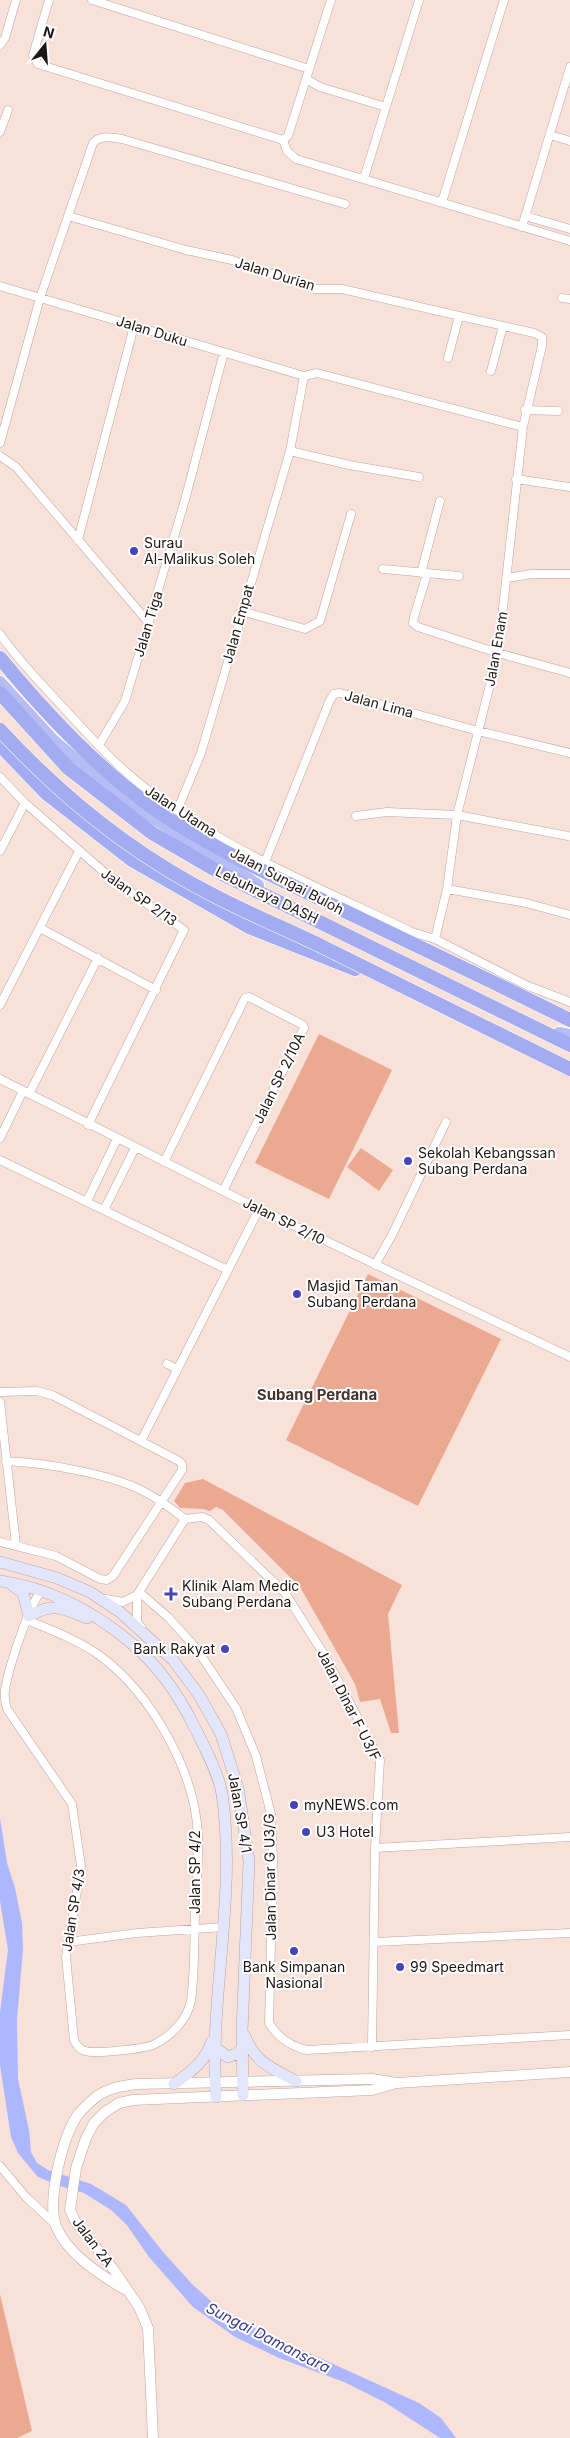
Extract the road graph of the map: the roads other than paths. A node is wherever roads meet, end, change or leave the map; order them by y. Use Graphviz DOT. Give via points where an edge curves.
graph roads {
  1 [pos="16,0"];
  2 [pos="49,0"];
  3 [pos="92,0"];
  4 [pos="329,0"];
  5 [pos="419,0"];
  6 [pos="504,0"];
  7 [pos="0,45"];
  8 [pos="570,67"];
  9 [pos="309,69"];
  10 [pos="306,79"];
  11 [pos="386,107"];
  12 [pos="8,110"];
  13 [pos="0,132"];
  14 [pos="550,134"];
  15 [pos="283,140"];
  16 [pos="570,141"];
  17 [pos="364,178"];
  18 [pos="442,202"];
  19 [pos="345,204"];
  20 [pos="68,216"];
  21 [pos="525,216"];
  22 [pos="522,227"];
  23 [pos="570,229"];
  24 [pos="570,241"];
  25 [pos="0,286"];
  26 [pos="40,298"];
  27 [pos="459,316"];
  28 [pos="134,326"];
  29 [pos="503,326"];
  30 [pos="542,337"];
  31 [pos="224,352"];
  32 [pos="448,358"];
  33 [pos="491,371"];
  34 [pos="304,376"];
  35 [pos="526,410"];
  36 [pos="558,411"];
  37 [pos="523,427"];
  38 [pos="0,443"];
  39 [pos="290,451"];
  40 [pos="0,456"];
  41 [pos="419,476"];
  42 [pos="516,479"];
  43 [pos="570,487"];
  44 [pos="440,501"];
  45 [pos="352,514"];
  46 [pos="78,540"];
  47 [pos="383,569"];
  48 [pos="424,574"];
  49 [pos="570,574"];
  50 [pos="459,576"];
  51 [pos="507,578"];
  52 [pos="241,611"];
  53 [pos="149,623"];
  54 [pos="0,634"];
  55 [pos="498,653"];
  56 [pos="0,658"];
  57 [pos="570,673"];
  58 [pos="0,682"];
  59 [pos="0,693"];
  60 [pos="0,730"];
  61 [pos="478,731"];
  62 [pos="0,745"];
  63 [pos="99,745"];
  64 [pos="570,753"];
  65 [pos="0,777"];
  66 [pos="25,803"];
  67 [pos="177,811"];
  68 [pos="457,815"];
  69 [pos="356,816"];
  70 [pos="568,836"];
  71 [pos="0,851"];
  72 [pos="79,851"];
  73 [pos="265,862"];
  74 [pos="447,889"];
  75 [pos="570,915"];
  76 [pos="40,928"];
  77 [pos="435,939"];
  78 [pos="98,958"];
  79 [pos="366,973"];
  80 [pos="156,990"];
  81 [pos="1,1002"];
  82 [pos="570,1002"];
  83 [pos="570,1020"];
  84 [pos="566,1036"];
  85 [pos="570,1045"];
  86 [pos="570,1072"];
  87 [pos="0,1079"];
  88 [pos="26,1092"];
  89 [pos="446,1122"];
  90 [pos="88,1124"];
  91 [pos="0,1138"];
  92 [pos="117,1139"];
  93 [pos="135,1148"];
  94 [pos="0,1160"];
  95 [pos="164,1162"];
  96 [pos="223,1191"];
  97 [pos="86,1202"];
  98 [pos="259,1209"];
  99 [pos="104,1210"];
  100 [pos="375,1265"];
  101 [pos="228,1270"];
  102 [pos="570,1357"];
  103 [pos="167,1364"];
  104 [pos="177,1369"];
  105 [pos="0,1392"];
  106 [pos="0,1402"];
  107 [pos="141,1441"];
  108 [pos="6,1461"];
  109 [pos="162,1501"];
  110 [pos="185,1519"];
  111 [pos="0,1542"];
  112 [pos="16,1544"];
  113 [pos="0,1562"];
  114 [pos="4,1582"];
  115 [pos="79,1587"];
  116 [pos="42,1590"];
  117 [pos="90,1592"];
  118 [pos="138,1593"];
  119 [pos="28,1618"];
  120 [pos="110,1626"];
  121 [pos="144,1632"];
  122 [pos="570,1836"];
  123 [pos="375,1848"];
  124 [pos="224,1927"];
  125 [pos="195,1929"];
  126 [pos="570,1933"];
  127 [pos="68,1942"];
  128 [pos="374,1942"];
  129 [pos="217,2026"];
  130 [pos="242,2031"];
  131 [pos="570,2035"];
  132 [pos="214,2047"];
  133 [pos="372,2047"];
  134 [pos="242,2048"];
  135 [pos="570,2072"];
  136 [pos="296,2081"];
  137 [pos="215,2082"];
  138 [pos="242,2082"];
  139 [pos="397,2083"];
  140 [pos="174,2084"];
  141 [pos="216,2096"];
  142 [pos="243,2096"];
  143 [pos="0,2166"];
  144 [pos="56,2225"];
  145 [pos="126,2290"];
  146 [pos="153,2438"];
  1 -- 7 [label="street"];
  2 -- 15 [label="street" via="33,55 38,64"];
  3 -- 9 [label="street"];
  4 -- 9 [label="street"];
  5 -- 11 [label="street"];
  6 -- 18 [label="street"];
  8 -- 14 [label="street"];
  9 -- 10 [label="street"];
  10 -- 11 [label="street" via="320,87"];
  10 -- 15 [label="street" via="288,136"];
  11 -- 17 [label="street"];
  12 -- 13 [label="street"];
  14 -- 16 [label="street"];
  14 -- 21 [label="street"];
  15 -- 17 [label="street" via="287,151 296,159"];
  17 -- 18 [label="street"];
  18 -- 22 [label="street"];
  19 -- 20 [label="street" via="122,139 104,137 93,143"];
  20 -- 26 [label="street"];
  20 -- 27 [label="street, Jalan Durian" via="232,260 315,289 334,287"];
  21 -- 22 [label="street"];
  21 -- 23 [label="street"];
  22 -- 24 [label="street"];
  25 -- 26 [label="street, Jalan Duku"];
  26 -- 28 [label="street, Jalan Duku"];
  26 -- 38 [label="street"];
  27 -- 29 [label="street, Jalan Durian"];
  27 -- 32 [label="street"];
  28 -- 31 [label="street, Jalan Duku"];
  28 -- 46 [label="street"];
  29 -- 30 [label="street, Jalan Durian"];
  29 -- 33 [label="street"];
  30 -- 35 [label="street, Jalan Enam"];
  31 -- 34 [label="street, Jalan Duku"];
  31 -- 53 [label="street, Jalan Tiga"];
  34 -- 37 [label="street, Jalan Duku" via="317,372"];
  34 -- 39 [label="street, Jalan Empat"];
  35 -- 36 [label="street"];
  35 -- 37 [label="street, Jalan Enam"];
  37 -- 42 [label="street, Jalan Enam"];
  39 -- 41 [label="street" via="349,465"];
  39 -- 52 [label="street, Jalan Empat"];
  40 -- 46 [label="street" via="16,467"];
  42 -- 43 [label="street"];
  42 -- 51 [label="street, Jalan Enam"];
  44 -- 48 [label="street"];
  45 -- 52 [label="street" via="320,621 305,629"];
  46 -- 53 [label="street"];
  47 -- 48 [label="street"];
  48 -- 50 [label="street"];
  48 -- 55 [label="street" via="413,623"];
  49 -- 51 [label="street"];
  51 -- 55 [label="street, Jalan Enam"];
  52 -- 67 [label="street, Jalan Empat" via="201,753"];
  53 -- 63 [label="street, Jalan Tiga" via="125,701"];
  54 -- 63 [label="street, Jalan Utama" via="12,652"];
  55 -- 57 [label="street"];
  55 -- 61 [label="street, Jalan Enam"];
  56 -- 83 [label="highway" via="86,752 158,812 261,870"];
  58 -- 84 [label="highway, Jalan Sungai Buloh" via="53,740 116,794 243,877"];
  59 -- 85 [label="highway, Lebuhraya DASH" via="68,768 152,833 224,875"];
  60 -- 79 [label="highway" via="51,781 136,850 271,927"];
  60 -- 86 [label="highway, Lebuhraya DASH, bridge" via="27,760 89,816 154,861 216,897"];
  61 -- 64 [label="street, Jalan Lima"];
  61 -- 68 [label="street, Jalan Enam"];
  61 -- 73 [label="street, Jalan Lima" via="334,694"];
  62 -- 79 [label="highway" via="46,793 132,860 249,927"];
  63 -- 67 [label="street, Jalan Utama" via="133,778"];
  65 -- 66 [label="street, Jalan SP 2/13"];
  66 -- 71 [label="street"];
  66 -- 72 [label="street, Jalan SP 2/13"];
  67 -- 73 [label="street, Jalan Utama"];
  68 -- 69 [label="street" via="387,812"];
  68 -- 70 [label="street"];
  68 -- 74 [label="street, Jalan Enam"];
  72 -- 76 [label="street"];
  72 -- 80 [label="street, Jalan SP 2/13" via="112,880 184,930"];
  73 -- 77 [label="street, Jalan Utama" via="412,932"];
  74 -- 75 [label="street" via="526,903"];
  74 -- 77 [label="street, Jalan Enam"];
  76 -- 78 [label="street"];
  76 -- 81 [label="street"];
  77 -- 82 [label="street, Jalan Utama" via="528,986"];
  78 -- 80 [label="street"];
  78 -- 88 [label="street"];
  79 -- 86 [label="highway" via="537,1060"];
  80 -- 90 [label="street, Jalan SP 2/13"];
  87 -- 88 [label="street, Jalan SP 2/10"];
  88 -- 90 [label="street, Jalan SP 2/10"];
  88 -- 91 [label="street"];
  89 -- 100 [label="street"];
  90 -- 92 [label="street, Jalan SP 2/10"];
  92 -- 93 [label="street, Jalan SP 2/10"];
  92 -- 97 [label="street"];
  93 -- 95 [label="street, Jalan SP 2/10"];
  93 -- 99 [label="street"];
  94 -- 97 [label="street"];
  95 -- 96 [label="street, Jalan SP 2/10"];
  95 -- 96 [label="street, Jalan SP 2/10A" via="245,998 249,997 304,1028"];
  96 -- 98 [label="street, Jalan SP 2/10"];
  97 -- 99 [label="street"];
  98 -- 100 [label="street, Jalan SP 2/10"];
  98 -- 101 [label="street"];
  99 -- 101 [label="street"];
  100 -- 102 [label="street, Jalan SP 2/10"];
  101 -- 104 [label="street"];
  103 -- 104 [label="street"];
  104 -- 107 [label="street"];
  105 -- 107 [label="street" via="52,1395"];
  106 -- 108 [label="street"];
  107 -- 109 [label="street" via="182,1464 182,1470"];
  108 -- 109 [label="street" via="29,1462 104,1478 139,1489"];
  108 -- 112 [label="street"];
  109 -- 110 [label="street"];
  109 -- 112 [label="street" via="113,1576 107,1580 56,1556"];
  110 -- 118 [label="street"];
  110 -- 123 [label="street, Jalan Dinar F U3/F" via="202,1517 208,1520 285,1593 325,1656 380,1760"];
  111 -- 112 [label="street"];
  113 -- 115 [label="main road, Jalan SP 4/1"];
  114 -- 116 [label="main road, Jalan SP 4/1"];
  114 -- 119 [label="main road" via="22,1593"];
  115 -- 116 [label="main road" via="56,1586"];
  115 -- 117 [label="main road, Jalan SP 4/1"];
  116 -- 119 [label="street, Jalan SP 4/3"];
  116 -- 120 [label="main road, Jalan SP 4/1" via="72,1603"];
  117 -- 118 [label="street" via="114,1602 123,1602"];
  117 -- 121 [label="main road, Jalan SP 4/1"];
  118 -- 121 [label="street" via="137,1622"];
  118 -- 133 [label="street, Jalan Dinar G U3/G" via="168,1617 196,1648 236,1708 256,1756 271,1814 269,2023 274,2032 294,2047 320,2050"];
  119 -- 120 [label="main road" via="49,1606"];
  119 -- 125 [label="street, Jalan SP 4/2" via="98,1655 125,1678 149,1706 169,1740 192,1801 198,1836"];
  119 -- 127 [label="street, Jalan SP 4/3" via="9,1674 4,1700 72,1804 81,1866"];
  120 -- 124 [label="main road, Jalan SP 4/1" via="140,1650 185,1707 222,1792 226,1850"];
  121 -- 130 [label="main road, Jalan SP 4/1" via="173,1660 199,1695 221,1734 238,1788 249,1861"];
  122 -- 123 [label="street"];
  123 -- 128 [label="street, Jalan Dinar F U3/F"];
  124 -- 125 [label="street"];
  124 -- 129 [label="main road, Jalan SP 4/1"];
  125 -- 127 [label="street"];
  125 -- 127 [label="street, Jalan SP 4/3" via="190,2006 176,2029 154,2045 144,2048 89,2052 76,2045 69,2001"];
  126 -- 128 [label="street"];
  128 -- 133 [label="street, Jalan Dinar F U3/F"];
  129 -- 132 [label="main road, Jalan SP 4/1"];
  129 -- 140 [label="main road" via="205,2058"];
  130 -- 134 [label="main road, Jalan SP 4/1"];
  130 -- 136 [label="main road" via="252,2052 260,2060"];
  131 -- 133 [label="street, Jalan Dinar G U3/G"];
  132 -- 134 [label="main road" via="228,2057"];
  132 -- 137 [label="main road, Jalan SP 4/1"];
  134 -- 138 [label="main road, Jalan SP 4/1"];
  135 -- 139 [label="street"];
  136 -- 138 [label="street, Jalan 2A"];
  136 -- 139 [label="street, Jalan 2A" via="372,2079"];
  137 -- 138 [label="street, Jalan 2A"];
  137 -- 140 [label="street, Jalan 2A"];
  137 -- 141 [label="main road, Jalan SP 4/1"];
  138 -- 142 [label="main road, Jalan SP 4/1"];
  139 -- 142 [label="street, Jalan 2A" via="372,2090"];
  140 -- 144 [label="street, Jalan 2A" via="114,2087 96,2097 78,2115 60,2162 53,2198"];
  141 -- 142 [label="street, Jalan 2A"];
  141 -- 145 [label="street, Jalan 2A" via="119,2103 94,2123 86,2138 76,2168 70,2210"];
  143 -- 144 [label="street"];
  144 -- 145 [label="street, Jalan 2A" via="78,2254"];
  145 -- 146 [label="street" via="139,2307 148,2328"];
}
